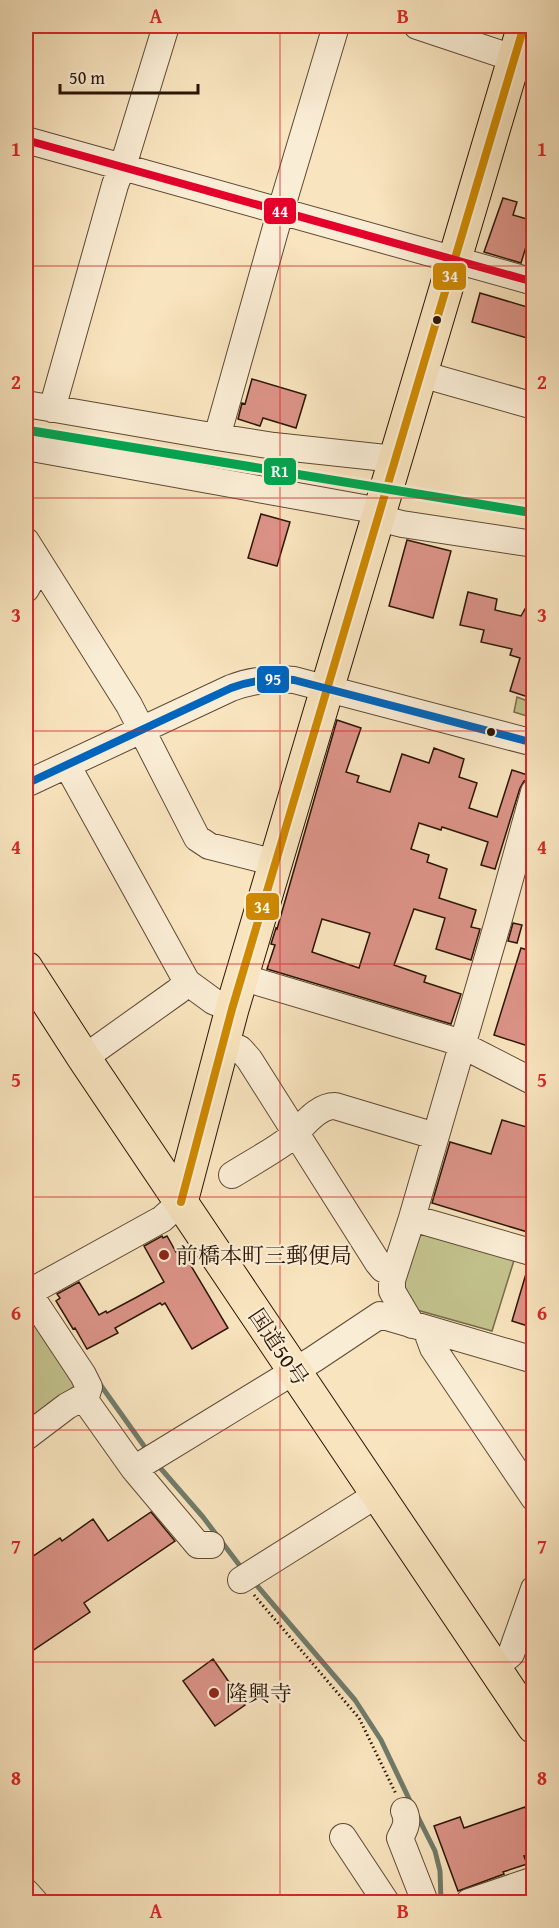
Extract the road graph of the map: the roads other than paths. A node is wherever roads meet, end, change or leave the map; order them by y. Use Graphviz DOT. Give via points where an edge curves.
graph roads {
  1 [pos="166,26"];
  2 [pos="336,26"];
  3 [pos="417,26"];
  4 [pos="524,26"];
  5 [pos="524,62"];
  6 [pos="26,140"];
  7 [pos="122,167"];
  8 [pos="280,213"];
  9 [pos="454,261"];
  10 [pos="534,282"];
  11 [pos="421,374"];
  12 [pos="26,404"];
  13 [pos="534,406"];
  14 [pos="52,409"];
  15 [pos="217,437"];
  16 [pos="26,447"];
  17 [pos="396,459"];
  18 [pos="379,515"];
  19 [pos="26,541"];
  20 [pos="534,544"];
  21 [pos="42,568"];
  22 [pos="26,589"];
  23 [pos="327,689"];
  24 [pos="142,729"];
  25 [pos="534,743"];
  26 [pos="67,765"];
  27 [pos="26,784"];
  28 [pos="534,792"];
  29 [pos="276,863"];
  30 [pos="26,968"];
  31 [pos="241,977"];
  32 [pos="187,982"];
  33 [pos="232,1009"];
  34 [pos="223,1042"];
  35 [pos="461,1046"];
  36 [pos="84,1058"];
  37 [pos="534,1082"];
  38 [pos="296,1132"];
  39 [pos="435,1136"];
  40 [pos="232,1175"];
  41 [pos="181,1202"];
  42 [pos="412,1218"];
  43 [pos="534,1253"];
  44 [pos="394,1274"];
  45 [pos="26,1292"];
  46 [pos="419,1327"];
  47 [pos="534,1360"];
  48 [pos="295,1371"];
  49 [pos="85,1400"];
  50 [pos="26,1437"];
  51 [pos="134,1469"];
  52 [pos="378,1494"];
  53 [pos="534,1498"];
  54 [pos="211,1545"];
  55 [pos="241,1580"];
  56 [pos="534,1589"];
  57 [pos="495,1667"];
  58 [pos="534,1727"];
  59 [pos="404,1811"];
  60 [pos="344,1837"];
  61 [pos="534,1880"];
  62 [pos="26,1892"];
  63 [pos="35,1902"];
  64 [pos="386,1902"];
  65 [pos="425,1902"];
  66 [pos="470,1902"];
  1 -- 7 [label="street"];
  2 -- 8 [label="street"];
  3 -- 5 [label="street"];
  4 -- 5 [label="main road"];
  5 -- 9 [label="main road"];
  6 -- 7 [label="street"];
  7 -- 8 [label="street"];
  7 -- 14 [label="street"];
  8 -- 9 [label="street"];
  8 -- 15 [label="street"];
  9 -- 10 [label="street"];
  9 -- 11 [label="main road"];
  11 -- 13 [label="street"];
  11 -- 17 [label="main road"];
  12 -- 14 [label="street"];
  14 -- 15 [label="street"];
  15 -- 17 [label="street"];
  16 -- 18 [label="street"];
  17 -- 18 [label="main road"];
  18 -- 20 [label="street" via="402,524"];
  18 -- 23 [label="main road"];
  19 -- 21 [label="street"];
  21 -- 22 [label="street"];
  21 -- 24 [label="street"];
  23 -- 24 [label="street" via="278,678 246,682"];
  23 -- 25 [label="street"];
  23 -- 29 [label="main road"];
  24 -- 26 [label="street"];
  24 -- 29 [label="street" via="197,838 209,846"];
  26 -- 27 [label="street"];
  26 -- 32 [label="street"];
  28 -- 35 [label="street"];
  29 -- 31 [label="main road"];
  30 -- 36 [label="main road, 国道50号"];
  31 -- 33 [label="main road"];
  31 -- 35 [label="street" via="452,1040"];
  32 -- 33 [label="street"];
  32 -- 36 [label="street"];
  33 -- 34 [label="main road"];
  34 -- 38 [label="street" via="240,1049 249,1059"];
  34 -- 41 [label="main road"];
  35 -- 37 [label="street"];
  35 -- 39 [label="street"];
  36 -- 41 [label="main road, 国道50号"];
  38 -- 39 [label="street" via="324,1108 335,1106"];
  38 -- 40 [label="street"];
  38 -- 44 [label="street" via="378,1263"];
  39 -- 42 [label="street"];
  41 -- 45 [label="street" via="162,1219"];
  41 -- 48 [label="main road, 国道50号"];
  42 -- 43 [label="street"];
  42 -- 44 [label="street"];
  44 -- 46 [label="street" via="392,1291"];
  45 -- 49 [label="street" via="83,1375 89,1387"];
  46 -- 47 [label="street"];
  46 -- 48 [label="street" via="380,1316"];
  46 -- 53 [label="street"];
  48 -- 51 [label="street"];
  48 -- 52 [label="main road, 国道50号"];
  49 -- 50 [label="street" via="67,1407"];
  49 -- 51 [label="street"];
  51 -- 54 [label="street" via="198,1545"];
  52 -- 55 [label="street"];
  52 -- 57 [label="main road, 国道50号"];
  56 -- 57 [label="street" via="511,1654"];
  57 -- 58 [label="main road, 国道50号"];
  59 -- 65 [label="street" via="408,1818 400,1838"];
  60 -- 64 [label="street"];
  61 -- 66 [label="street"];
  62 -- 63 [label="street"];
}
